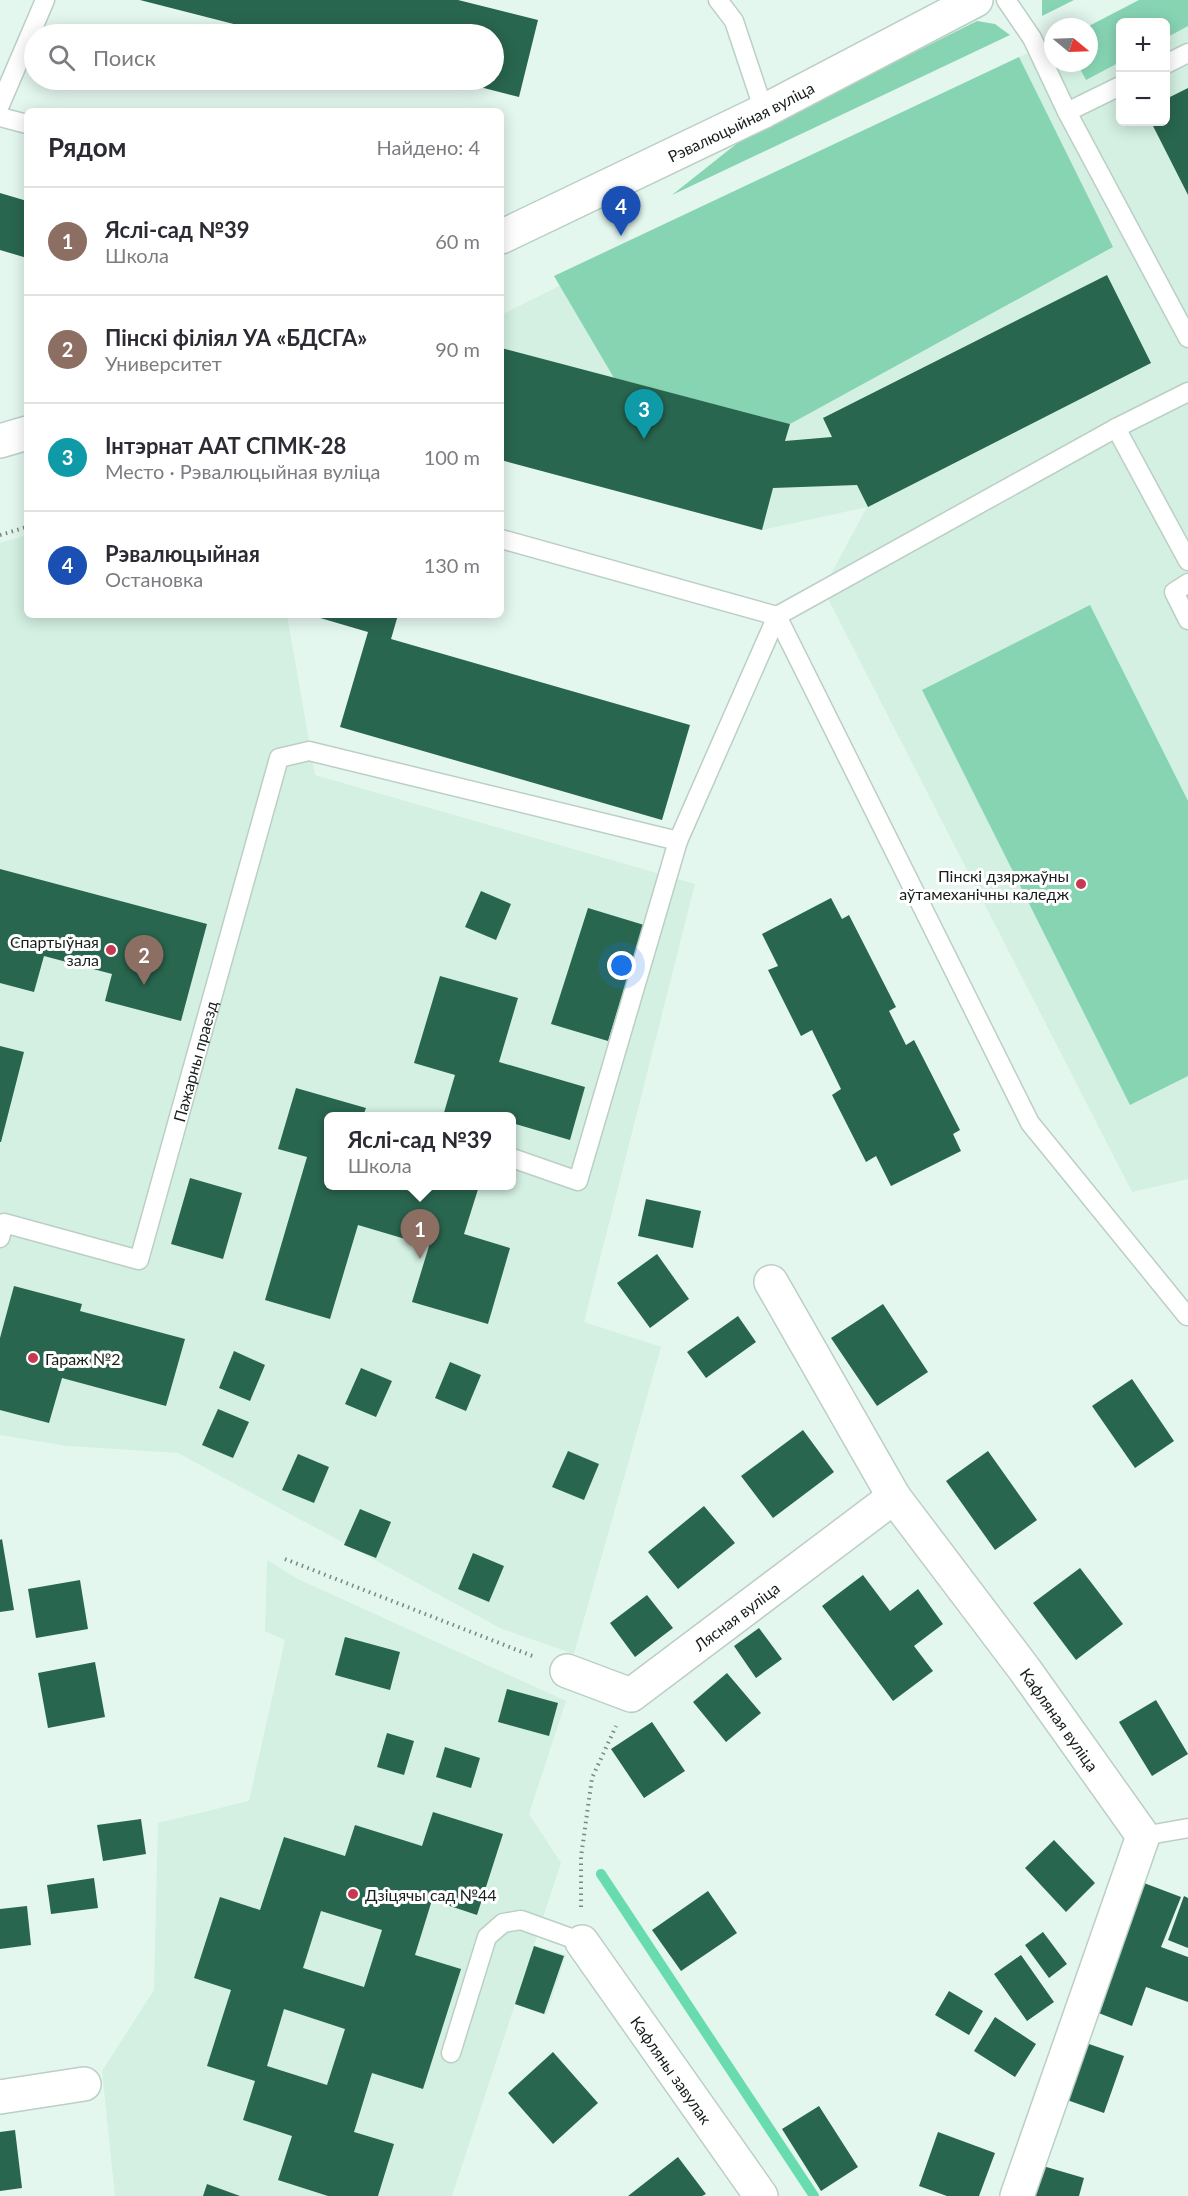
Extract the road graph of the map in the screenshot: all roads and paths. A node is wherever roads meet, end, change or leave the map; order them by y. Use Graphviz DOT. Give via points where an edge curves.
graph roads {
  1 [pos="45,0"];
  2 [pos="718,0"];
  3 [pos="976,0"];
  4 [pos="1006,0"];
  5 [pos="35,24"];
  6 [pos="24,49"];
  7 [pos="1188,54"];
  8 [pos="1170,62"];
  9 [pos="1116,88"];
  10 [pos="0,105"];
  11 [pos="764,111"];
  12 [pos="1067,112"];
  13 [pos="0,117"];
  14 [pos="24,123"];
  15 [pos="504,236"];
  16 [pos="1188,338"];
  17 [pos="1188,392"];
  18 [pos="1116,428"];
  19 [pos="24,434"];
  20 [pos="0,441"];
  21 [pos="24,528"];
  22 [pos="0,535"];
  23 [pos="504,539"];
  24 [pos="1188,561"];
  25 [pos="1188,583"];
  26 [pos="777,616"];
  27 [pos="1188,620"];
  28 [pos="678,841"];
  29 [pos="516,1159"];
  30 [pos="2,1230"];
  31 [pos="771,1282"];
  32 [pos="1187,1316"];
  33 [pos="894,1497"];
  34 [pos="285,1558"];
  35 [pos="567,1671"];
  36 [pos="631,1695"];
  37 [pos="1188,1828"];
  38 [pos="1143,1836"];
  39 [pos="582,1942"];
  40 [pos="451,2053"];
  41 [pos="84,2084"];
  42 [pos="0,2097"];
  43 [pos="761,2196"];
  44 [pos="1017,2196"];
  1 -- 5 [label="lane"];
  2 -- 11 [label="lane" via="734,21"];
  3 -- 11 [label="street, Рэвалюцыйная вуліца"];
  4 -- 12 [label="lane" via="1032,38"];
  6 -- 10 [label="lane"];
  7 -- 8 [label="lane"];
  9 -- 12 [label="lane"];
  11 -- 15 [label="street, Рэвалюцыйная вуліца"];
  12 -- 16 [label="lane"];
  13 -- 14 [label="lane"];
  17 -- 18 [label="lane"];
  18 -- 24 [label="lane"];
  18 -- 26 [label="lane"];
  19 -- 20 [label="street"];
  21 -- 22 [label="path"];
  23 -- 26 [label="lane"];
  25 -- 27 [label="lane" via="1174,592"];
  26 -- 28 [label="lane"];
  26 -- 32 [label="lane" via="1030,1123"];
  28 -- 29 [label="lane" via="578,1180"];
  28 -- 30 [label="lane, Пажарны праезд" via="309,751 279,758 139,1260"];
  31 -- 33 [label="street, Кафляная вуліца"];
  33 -- 36 [label="street, Лясная вуліца"];
  33 -- 38 [label="street, Кафляная вуліца"];
  34 -- 35 [label="path"];
  35 -- 36 [label="street"];
  36 -- 39 [label="path" via="592,1778 581,1857"];
  37 -- 38 [label="lane"];
  38 -- 44 [label="street"];
  39 -- 40 [label="lane" via="521,1920 502,1923 487,1937"];
  39 -- 43 [label="street, Кафляны завулак"];
  41 -- 42 [label="street"];
}
